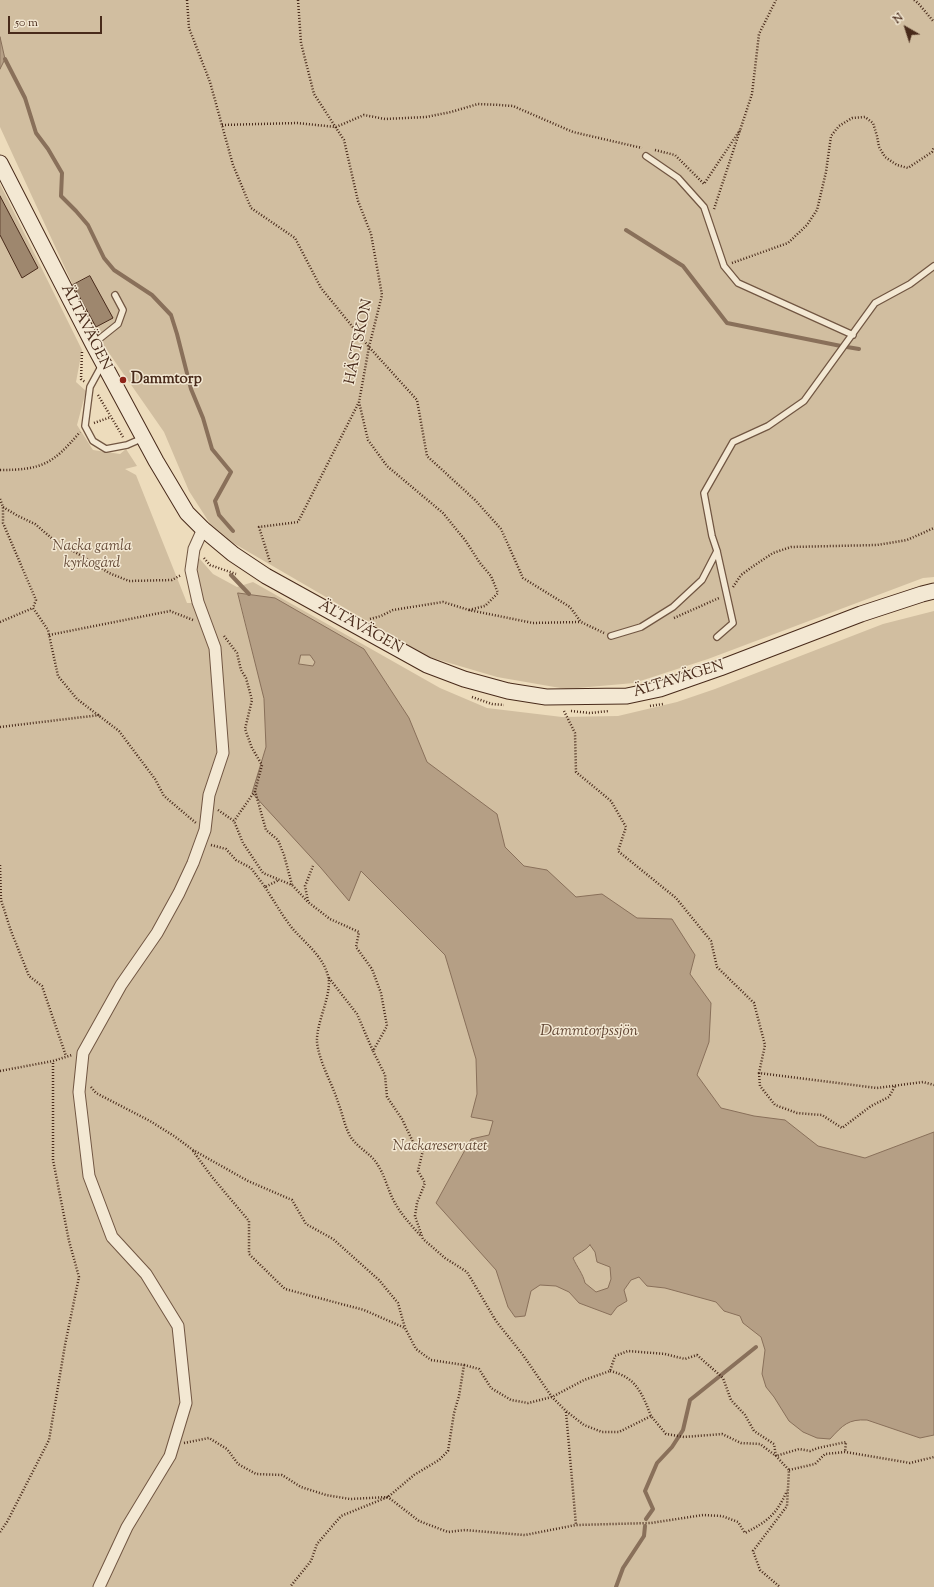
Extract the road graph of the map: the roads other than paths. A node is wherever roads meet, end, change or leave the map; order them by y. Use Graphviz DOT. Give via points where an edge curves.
graph roads {
  1 [pos="646,156"];
  2 [pos="0,162"];
  3 [pos="934,266"];
  4 [pos="115,295"];
  5 [pos="853,335"];
  6 [pos="93,344"];
  7 [pos="103,363"];
  8 [pos="143,438"];
  9 [pos="203,529"];
  10 [pos="717,551"];
  11 [pos="934,591"];
  12 [pos="611,636"];
  13 [pos="717,637"];
  14 [pos="99,1587"];
  1 -- 5 [label="lane" via="678,178 704,207 724,266 738,283"];
  2 -- 6 [label="main road, ÄLTAVÄGEN"];
  3 -- 5 [label="lane" via="910,284 875,303"];
  4 -- 6 [label="lane" via="123,310 118,324"];
  5 -- 10 [label="lane" via="804,401 768,426 733,442 704,493"];
  6 -- 7 [label="main road, ÄLTAVÄGEN"];
  7 -- 8 [label="main road, ÄLTAVÄGEN"];
  7 -- 8 [label="lane" via="90,388 85,426 93,441 106,448 127,445"];
  8 -- 9 [label="main road, ÄLTAVÄGEN" via="187,513"];
  9 -- 11 [label="main road, ÄLTAVÄGEN" via="233,554 266,576 427,665 464,680 546,697 626,696 660,689 861,614"];
  9 -- 14 [label="street" via="194,549 191,570 198,602 215,648 223,753 209,795 201,842 179,893 122,985 84,1053 79,1092 91,1183 112,1237 146,1274 178,1326 186,1403 170,1456 127,1527"];
  10 -- 12 [label="lane" via="702,580 672,607 641,627"];
  10 -- 13 [label="lane" via="733,623"];
}
